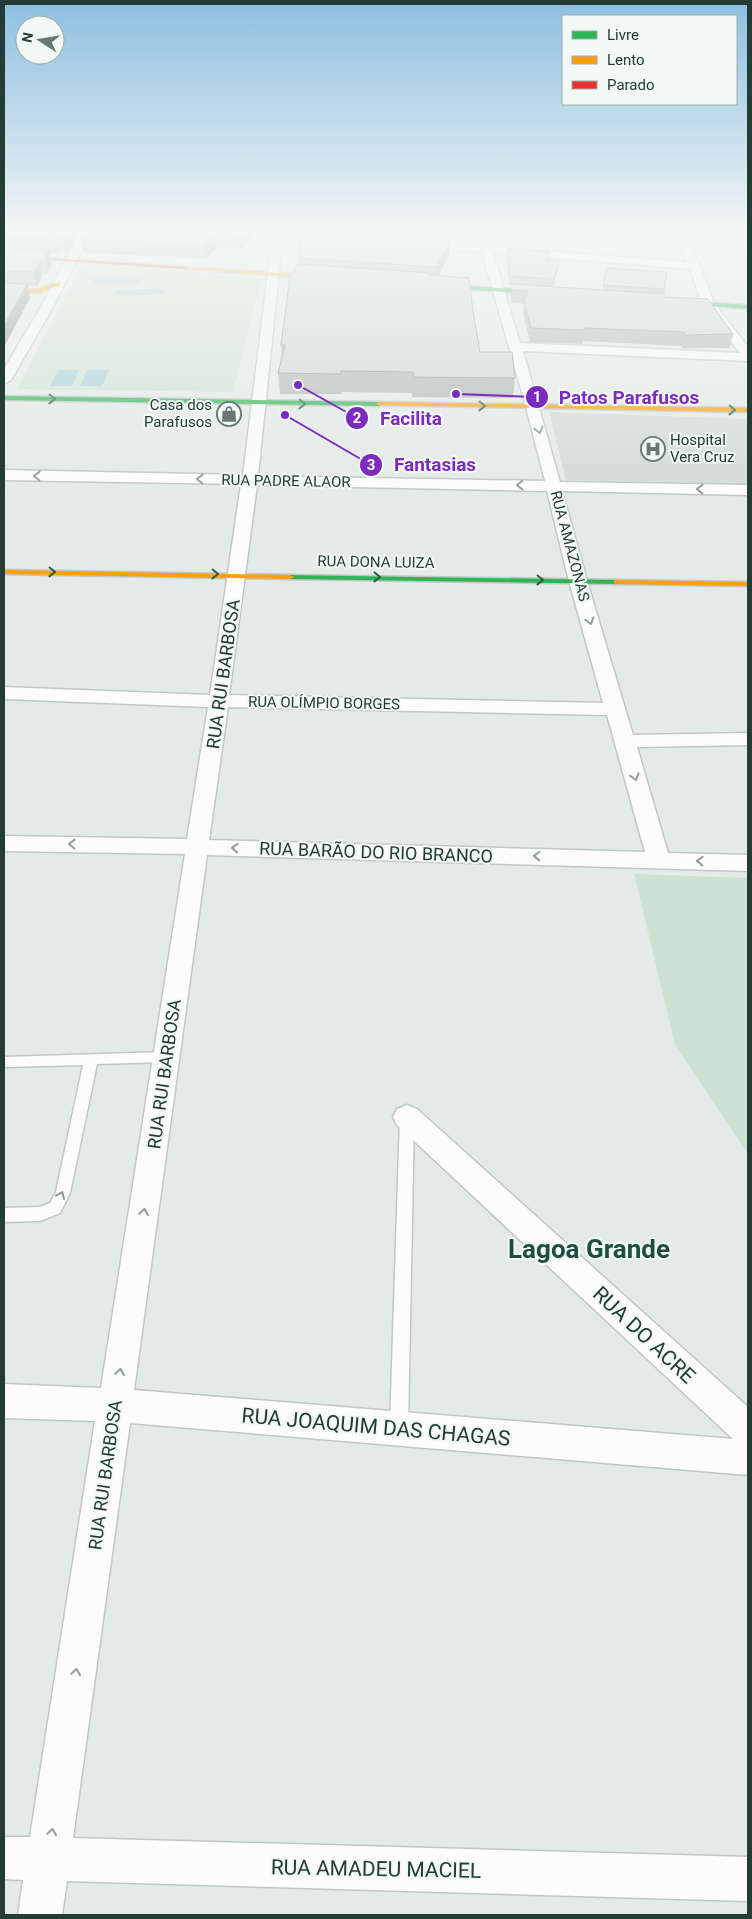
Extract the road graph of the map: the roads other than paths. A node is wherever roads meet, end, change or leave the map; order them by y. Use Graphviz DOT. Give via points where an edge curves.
graph roads {
  1 [pos="38,322"];
  2 [pos="268,322"];
  3 [pos="507,322"];
  4 [pos="722,322"];
  5 [pos="515,347"];
  6 [pos="748,356"];
  7 [pos="4,380"];
  8 [pos="4,398"];
  9 [pos="260,403"];
  10 [pos="533,407"];
  11 [pos="748,410"];
  12 [pos="4,476"];
  13 [pos="250,480"];
  14 [pos="554,486"];
  15 [pos="748,490"];
  16 [pos="4,572"];
  17 [pos="237,575"];
  18 [pos="578,581"];
  19 [pos="748,584"];
  20 [pos="4,693"];
  21 [pos="219,701"];
  22 [pos="615,709"];
  23 [pos="748,739"];
  24 [pos="624,741"];
  25 [pos="4,843"];
  26 [pos="198,846"];
  27 [pos="659,860"];
  28 [pos="748,862"];
  29 [pos="167,1057"];
  30 [pos="90,1059"];
  31 [pos="4,1062"];
  32 [pos="407,1117"];
  33 [pos="4,1215"];
  34 [pos="4,1401"];
  35 [pos="116,1405"];
  36 [pos="399,1428"];
  37 [pos="748,1430"];
  38 [pos="748,1458"];
  39 [pos="4,1858"];
  40 [pos="48,1861"];
  41 [pos="748,1879"];
  42 [pos="40,1915"];
  1 -- 7 [label="street"];
  2 -- 9 [label="street, RUA RUI BARBOSA"];
  3 -- 5 [label="street, RUA AMAZONAS"];
  4 -- 6 [label="street"];
  5 -- 6 [label="street"];
  5 -- 10 [label="street, RUA AMAZONAS"];
  8 -- 9 [label="main road, one-way"];
  9 -- 10 [label="main road, one-way"];
  9 -- 13 [label="street, RUA RUI BARBOSA"];
  10 -- 11 [label="main road, one-way"];
  10 -- 14 [label="street, RUA AMAZONAS, one-way"];
  13 -- 12 [label="street, RUA PADRE ALAOR, one-way"];
  14 -- 13 [label="street, RUA PADRE ALAOR, one-way"];
  13 -- 17 [label="street, RUA RUI BARBOSA"];
  15 -- 14 [label="street, RUA PADRE ALAOR, one-way"];
  14 -- 18 [label="street, RUA AMAZONAS"];
  16 -- 17 [label="main road, RUA DONA LUIZA, one-way"];
  17 -- 18 [label="main road, RUA DONA LUIZA, one-way"];
  17 -- 21 [label="street, RUA RUI BARBOSA"];
  18 -- 19 [label="main road, RUA DONA LUIZA"];
  18 -- 22 [label="street, RUA AMAZONAS, one-way"];
  20 -- 21 [label="street, RUA OLÍMPIO BORGES"];
  21 -- 22 [label="street, RUA OLÍMPIO BORGES"];
  21 -- 26 [label="street, RUA RUI BARBOSA"];
  22 -- 24 [label="street, RUA AMAZONAS"];
  23 -- 24 [label="street"];
  24 -- 27 [label="street, RUA AMAZONAS, one-way"];
  26 -- 25 [label="street, RUA BARÃO DO RIO BRANCO, one-way"];
  27 -- 26 [label="street, RUA BARÃO DO RIO BRANCO, one-way"];
  26 -- 29 [label="street, RUA RUI BARBOSA"];
  28 -- 27 [label="street, RUA BARÃO DO RIO BRANCO, one-way"];
  29 -- 30 [label="lane"];
  35 -- 29 [label="street, RUA RUI BARBOSA, one-way"];
  30 -- 31 [label="lane"];
  33 -- 30 [label="lane, one-way" via="40,1214 55,1208 63,1193"];
  32 -- 36 [label="lane"];
  32 -- 37 [label="street, RUA DO ACRE"];
  34 -- 35 [label="street, RUA JOAQUIM DAS CHAGAS"];
  35 -- 36 [label="street, RUA JOAQUIM DAS CHAGAS"];
  40 -- 35 [label="street, RUA RUI BARBOSA, one-way"];
  36 -- 38 [label="street, RUA JOAQUIM DAS CHAGAS"];
  39 -- 40 [label="street, RUA AMADEU MACIEL"];
  40 -- 41 [label="street, RUA AMADEU MACIEL"];
  40 -- 42 [label="street, RUA RUI BARBOSA"];
}
